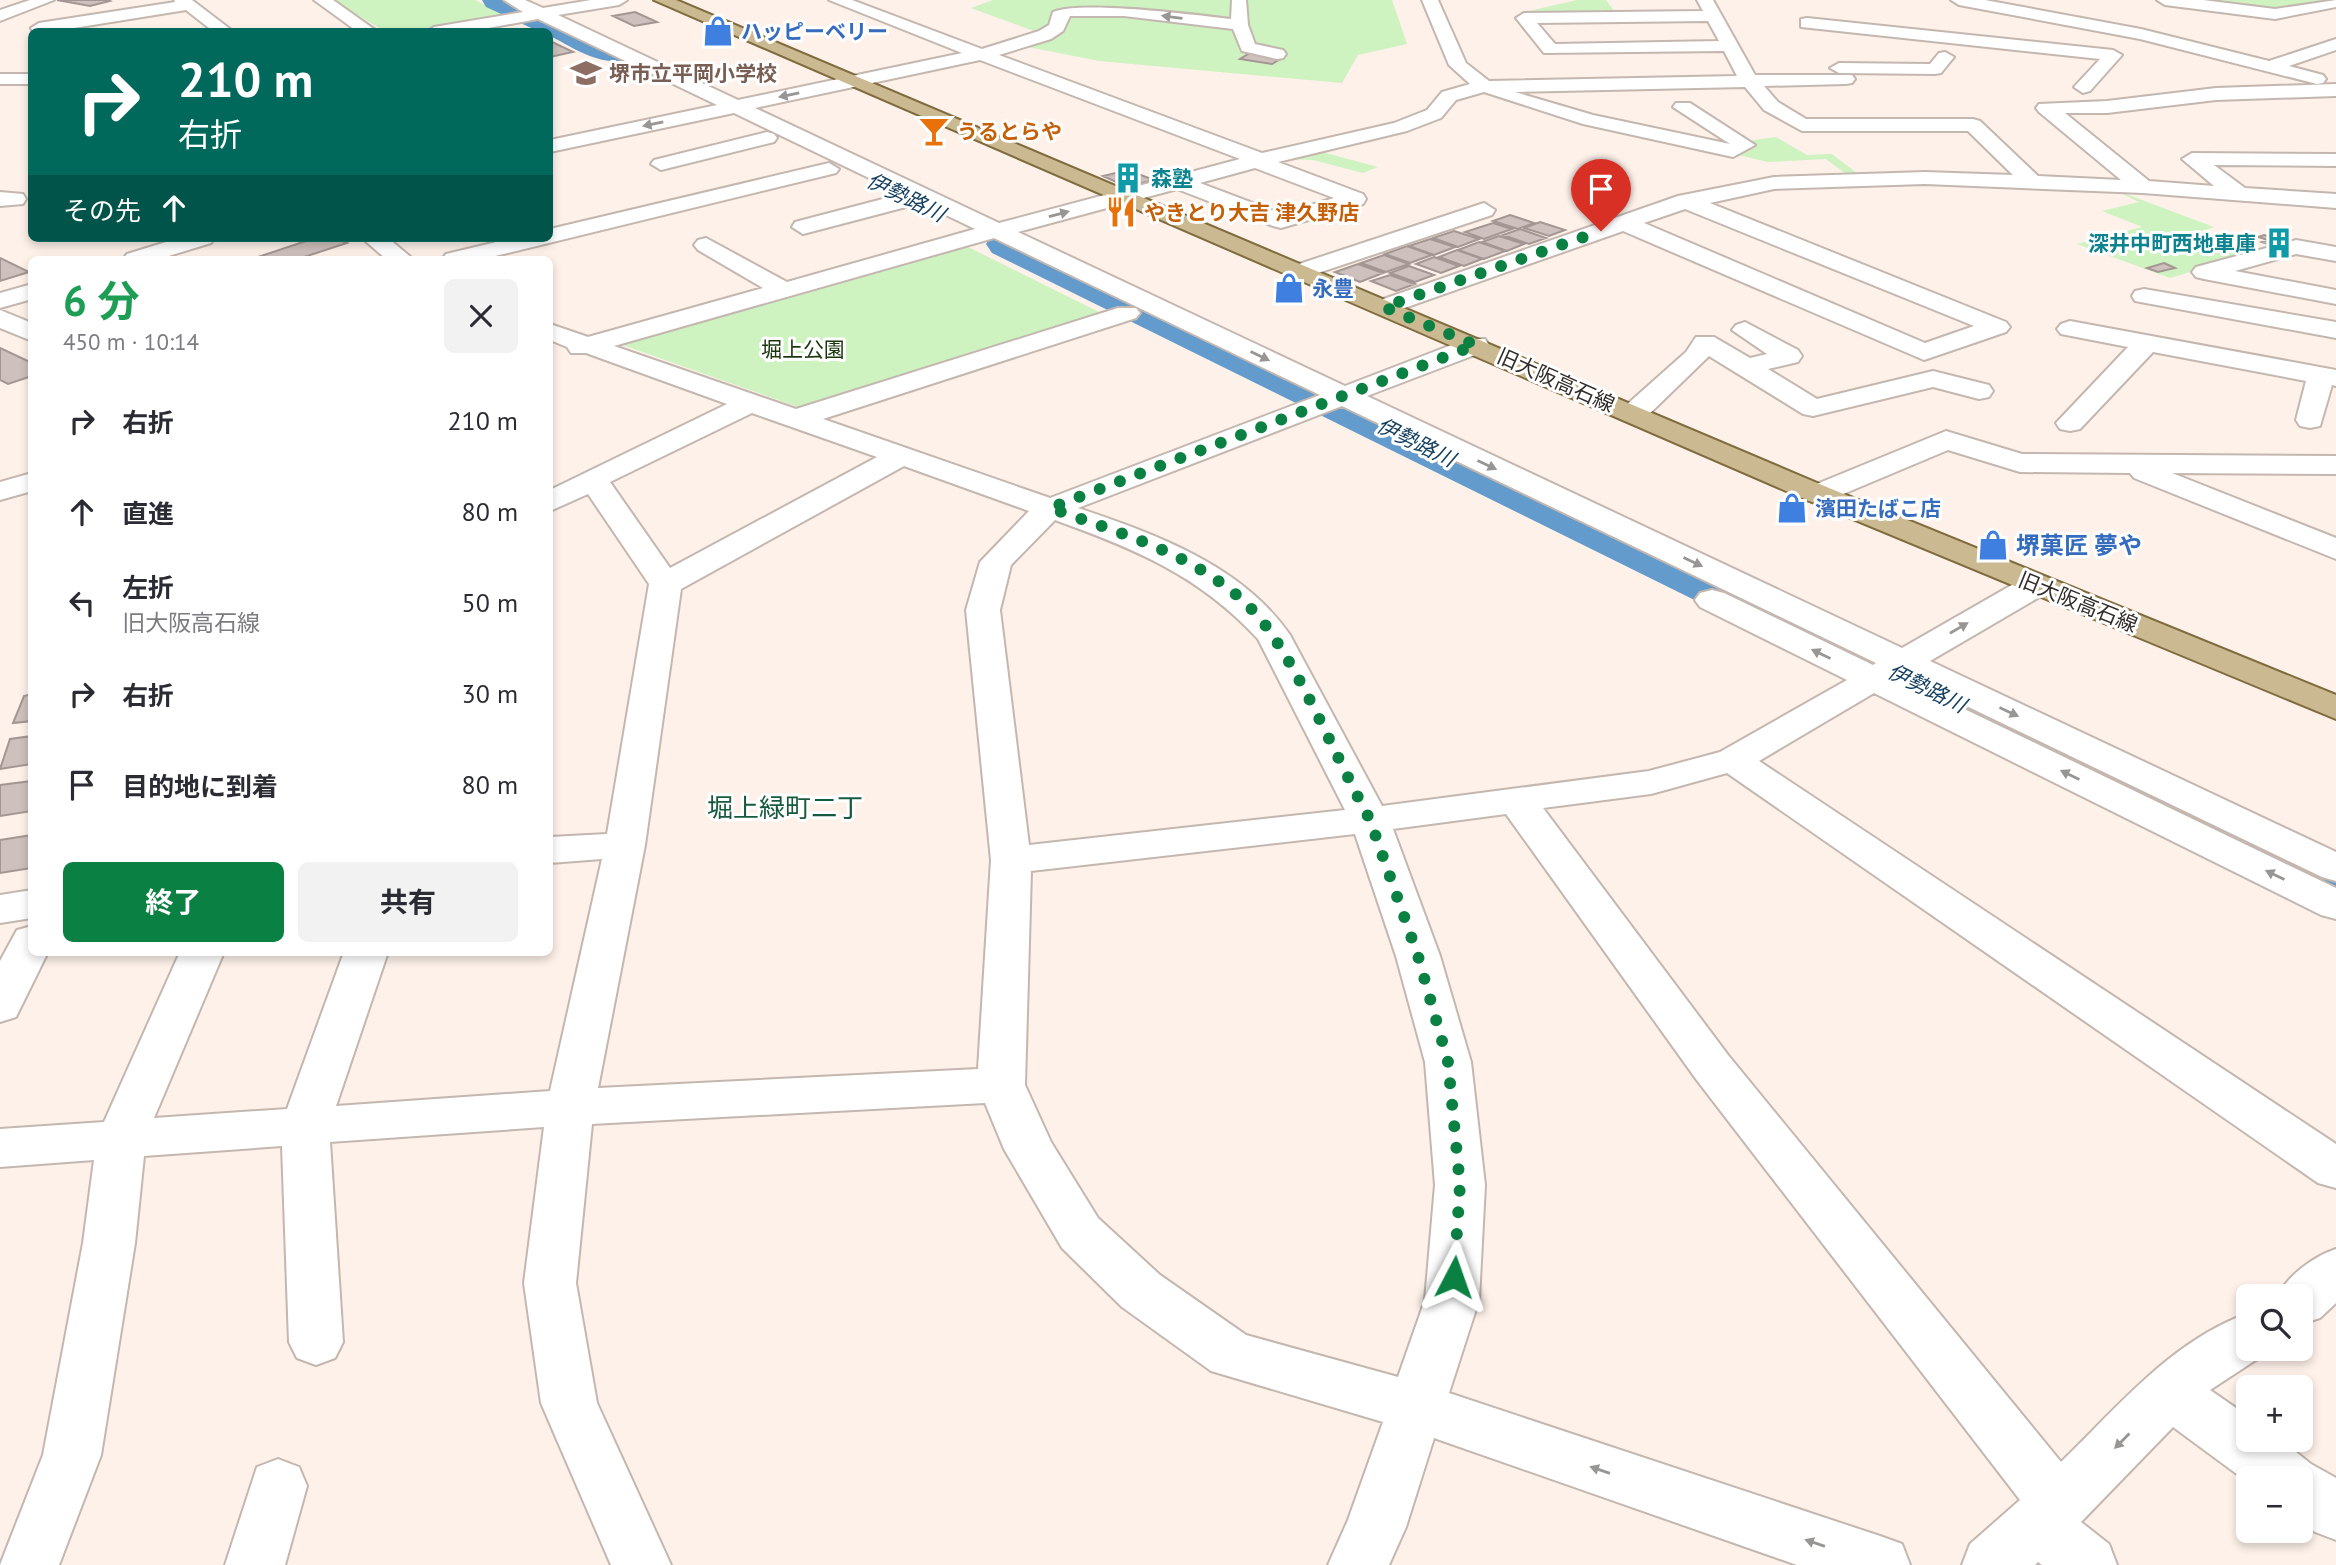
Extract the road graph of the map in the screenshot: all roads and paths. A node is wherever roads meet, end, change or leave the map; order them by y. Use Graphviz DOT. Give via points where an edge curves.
graph roads {
  1 [pos="321,0"];
  2 [pos="619,0"];
  3 [pos="662,0"];
  4 [pos="1239,0"];
  5 [pos="1430,0"];
  6 [pos="2165,0"];
  7 [pos="39,1"];
  8 [pos="845,1"];
  9 [pos="186,2"];
  10 [pos="2336,2"];
  11 [pos="1961,5"];
  12 [pos="1709,8"];
  13 [pos="1796,8"];
  14 [pos="2244,11"];
  15 [pos="2285,14"];
  16 [pos="0,16"];
  17 [pos="528,16"];
  18 [pos="2055,18"];
  19 [pos="1979,22"];
  20 [pos="2323,22"];
  21 [pos="1807,23"];
  22 [pos="1240,25"];
  23 [pos="2211,25"];
  24 [pos="39,28"];
  25 [pos="221,28"];
  26 [pos="364,28"];
  27 [pos="458,28"];
  28 [pos="2282,32"];
  29 [pos="2141,34"];
  30 [pos="2336,44"];
  31 [pos="1730,46"];
  32 [pos="1876,49"];
  33 [pos="1277,54"];
  34 [pos="980,55"];
  35 [pos="2269,67"];
  36 [pos="1839,68"];
  37 [pos="2069,70"];
  38 [pos="2096,73"];
  39 [pos="0,79"];
  40 [pos="28,79"];
  41 [pos="1748,79"];
  42 [pos="848,82"];
  43 [pos="2336,84"];
  44 [pos="1481,87"];
  45 [pos="2083,87"];
  46 [pos="2336,90"];
  47 [pos="1746,106"];
  48 [pos="1771,106"];
  49 [pos="1658,107"];
  50 [pos="1683,107"];
  51 [pos="1721,107"];
  52 [pos="1619,108"];
  53 [pos="725,109"];
  54 [pos="1555,111"];
  55 [pos="767,138"];
  56 [pos="553,145"];
  57 [pos="2336,160"];
  58 [pos="1259,161"];
  59 [pos="661,164"];
  60 [pos="829,169"];
  61 [pos="1179,182"];
  62 [pos="2033,183"];
  63 [pos="2143,187"];
  64 [pos="2239,194"];
  65 [pos="1123,197"];
  66 [pos="1686,201"];
  67 [pos="2336,201"];
  68 [pos="898,202"];
  69 [pos="1484,209"];
  70 [pos="1625,223"];
  71 [pos="803,228"];
  72 [pos="985,234"];
  73 [pos="553,235"];
  74 [pos="190,242"];
  75 [pos="524,242"];
  76 [pos="706,245"];
  77 [pos="387,249"];
  78 [pos="2336,254"];
  79 [pos="145,256"];
  80 [pos="368,256"];
  81 [pos="466,256"];
  82 [pos="1298,272"];
  83 [pos="783,290"];
  84 [pos="28,292"];
  85 [pos="2144,296"];
  86 [pos="2336,297"];
  87 [pos="0,301"];
  88 [pos="1384,307"];
  89 [pos="1127,313"];
  90 [pos="0,318"];
  91 [pos="2273,319"];
  92 [pos="2070,329"];
  93 [pos="1745,330"];
  94 [pos="2336,330"];
  95 [pos="28,331"];
  96 [pos="2147,343"];
  97 [pos="1476,345"];
  98 [pos="561,346"];
  99 [pos="2267,365"];
  100 [pos="1746,367"];
  101 [pos="2328,377"];
  102 [pos="1979,391"];
  103 [pos="1329,401"];
  104 [pos="750,403"];
  105 [pos="1633,414"];
  106 [pos="794,419"];
  107 [pos="2310,420"];
  108 [pos="2070,423"];
  109 [pos="899,457"];
  110 [pos="2123,464"];
  111 [pos="2291,465"];
  112 [pos="2336,465"];
  113 [pos="593,479"];
  114 [pos="2336,482"];
  115 [pos="28,483"];
  116 [pos="0,491"];
  117 [pos="1818,494"];
  118 [pos="553,500"];
  119 [pos="1050,508"];
  120 [pos="2336,549"];
  121 [pos="665,584"];
  122 [pos="2036,585"];
  123 [pos="1886,670"];
  124 [pos="2336,708"];
  125 [pos="1733,760"];
  126 [pos="1516,800"];
  127 [pos="1370,820"];
  128 [pos="625,845"];
  129 [pos="553,850"];
  130 [pos="1012,860"];
  131 [pos="2336,868"];
  132 [pos="28,905"];
  133 [pos="2336,905"];
  134 [pos="0,909"];
  135 [pos="28,948"];
  136 [pos="200,956"];
  137 [pos="365,956"];
  138 [pos="0,1006"];
  139 [pos="1002,1085"];
  140 [pos="570,1107"];
  141 [pos="305,1126"];
  142 [pos="121,1138"];
  143 [pos="0,1148"];
  144 [pos="2336,1169"];
  145 [pos="2336,1271"];
  146 [pos="2313,1291"];
  147 [pos="316,1342"];
  148 [pos="2236,1343"];
  149 [pos="2170,1393"];
  150 [pos="1417,1407"];
  151 [pos="2271,1466"];
  152 [pos="278,1486"];
  153 [pos="2313,1496"];
  154 [pos="2336,1512"];
  155 [pos="2048,1514"];
  156 [pos="635,1563"];
  157 [pos="29,1565"];
  158 [pos="255,1565"];
  159 [pos="1358,1565"];
  160 [pos="1880,1565"];
  161 [pos="1992,1565"];
  162 [pos="2087,1565"];
  1 -- 26 [label="street"];
  2 -- 17 [label="street"];
  3 -- 42 [label="main road, 旧大阪高石線"];
  4 -- 22 [label="street"];
  5 -- 44 [label="street" via="1463,71"];
  6 -- 14 [label="street"];
  7 -- 16 [label="street"];
  8 -- 34 [label="street"];
  9 -- 24 [label="street"];
  9 -- 25 [label="street"];
  10 -- 15 [label="street"];
  11 -- 18 [label="street"];
  12 -- 31 [label="street"];
  12 -- 31 [label="street" via="1524,18 1550,49"];
  13 -- 21 [label="street"];
  14 -- 15 [label="street"];
  14 -- 23 [label="street"];
  15 -- 20 [label="street"];
  17 -- 27 [label="street"];
  17 -- 53 [label="street"];
  18 -- 19 [label="street" via="2030,27"];
  18 -- 29 [label="street"];
  21 -- 36 [label="street"];
  21 -- 38 [label="street" via="2113,55"];
  22 -- 33 [label="street" via="1248,47"];
  22 -- 34 [label="street, one-way" via="1086,9 1066,11 1059,16 1057,27 1045,35"];
  23 -- 28 [label="street"];
  23 -- 29 [label="street"];
  29 -- 35 [label="street"];
  30 -- 35 [label="street"];
  31 -- 41 [label="street"];
  32 -- 36 [label="street" via="1952,57 1935,69"];
  34 -- 42 [label="street"];
  34 -- 58 [label="street"];
  35 -- 43 [label="street"];
  36 -- 41 [label="street" via="1846,79"];
  37 -- 38 [label="street"];
  38 -- 45 [label="street"];
  39 -- 40 [label="street"];
  41 -- 44 [label="street"];
  41 -- 48 [label="street"];
  42 -- 53 [label="street, one-way"];
  42 -- 65 [label="main road, 旧大阪高石線"];
  44 -- 54 [label="street"];
  44 -- 58 [label="street" via="1449,96 1434,114 1400,127"];
  46 -- 63 [label="street" via="2046,108"];
  47 -- 48 [label="street"];
  48 -- 62 [label="street" via="1802,125 1973,125"];
  49 -- 50 [label="street"];
  50 -- 51 [label="street"];
  50 -- 54 [label="street" via="1745,145 1733,151"];
  52 -- 54 [label="street"];
  53 -- 55 [label="street"];
  53 -- 56 [label="street, one-way"];
  53 -- 72 [label="street"];
  55 -- 59 [label="street"];
  55 -- 60 [label="street"];
  57 -- 64 [label="street" via="2192,159"];
  58 -- 61 [label="street"];
  58 -- 61 [label="street" via="1354,199 1281,221"];
  60 -- 68 [label="street"];
  60 -- 73 [label="street"];
  61 -- 65 [label="street"];
  62 -- 63 [label="street"];
  62 -- 66 [label="street" via="1885,178 1774,183"];
  63 -- 64 [label="street"];
  64 -- 67 [label="street"];
  72 -- 65 [label="street, one-way"];
  65 -- 82 [label="main road, 旧大阪高石線"];
  66 -- 70 [label="street"];
  66 -- 70 [label="street" via="1997,327 1924,352"];
  68 -- 71 [label="street"];
  68 -- 72 [label="street"];
  69 -- 82 [label="street"];
  70 -- 88 [label="street"];
  72 -- 83 [label="street"];
  72 -- 89 [label="street"];
  72 -- 103 [label="street, one-way"];
  74 -- 79 [label="street"];
  75 -- 81 [label="street"];
  76 -- 83 [label="street"];
  77 -- 80 [label="street"];
  78 -- 86 [label="street" via="2296,247 2204,272"];
  82 -- 88 [label="main road, 旧大阪高石線"];
  83 -- 98 [label="street"];
  84 -- 87 [label="street"];
  85 -- 91 [label="street"];
  88 -- 97 [label="main road, 旧大阪高石線"];
  89 -- 103 [label="street"];
  89 -- 106 [label="street"];
  90 -- 95 [label="street"];
  91 -- 94 [label="street"];
  91 -- 99 [label="street"];
  92 -- 96 [label="street"];
  93 -- 100 [label="street" via="1789,356"];
  96 -- 99 [label="street"];
  96 -- 108 [label="street"];
  97 -- 103 [label="street"];
  97 -- 105 [label="main road, 旧大阪高石線"];
  98 -- 104 [label="street"];
  99 -- 101 [label="street"];
  100 -- 102 [label="street" via="1813,408 1933,379"];
  100 -- 105 [label="street" via="1704,342 1695,357"];
  101 -- 107 [label="street"];
  103 -- 119 [label="street"];
  103 -- 123 [label="street"];
  104 -- 106 [label="street"];
  104 -- 113 [label="street"];
  105 -- 117 [label="main road, 旧大阪高石線"];
  106 -- 109 [label="street"];
  109 -- 119 [label="street"];
  109 -- 121 [label="street"];
  110 -- 111 [label="street"];
  110 -- 117 [label="street" via="2020,463 1946,440"];
  110 -- 120 [label="street"];
  111 -- 112 [label="street"];
  111 -- 114 [label="street"];
  113 -- 118 [label="street"];
  113 -- 121 [label="street"];
  115 -- 116 [label="street"];
  117 -- 122 [label="main road, 旧大阪高石線"];
  119 -- 127 [label="street" via="1181,559 1219,582 1250,609 1273,635"];
  119 -- 130 [label="street" via="996,562 983,610"];
  121 -- 128 [label="street"];
  123 -- 122 [label="street, one-way"];
  122 -- 124 [label="main road, 旧大阪高石線"];
  123 -- 125 [label="street"];
  123 -- 131 [label="street, one-way"];
  133 -- 123 [label="street, one-way"];
  125 -- 126 [label="street" via="1651,782"];
  125 -- 144 [label="street"];
  126 -- 127 [label="street"];
  126 -- 155 [label="street"];
  127 -- 130 [label="street"];
  127 -- 150 [label="street" via="1418,956 1448,1062 1460,1185 1452,1300"];
  128 -- 129 [label="street"];
  128 -- 140 [label="street"];
  130 -- 139 [label="street"];
  132 -- 134 [label="street"];
  135 -- 138 [label="street"];
  136 -- 142 [label="street"];
  137 -- 141 [label="street"];
  139 -- 140 [label="street"];
  139 -- 150 [label="street" via="1029,1149 1080,1233 1141,1291 1230,1354"];
  140 -- 141 [label="street"];
  140 -- 156 [label="street" via="550,1283 569,1403"];
  141 -- 142 [label="street"];
  141 -- 147 [label="street"];
  142 -- 143 [label="street"];
  142 -- 157 [label="street" via="109,1243 72,1455"];
  145 -- 146 [label="street"];
  148 -- 149 [label="street" via="2186,1376"];
  149 -- 151 [label="street"];
  149 -- 155 [label="street, one-way"];
  150 -- 159 [label="street" via="1376,1527"];
  160 -- 150 [label="street, one-way"];
  152 -- 158 [label="street"];
  153 -- 154 [label="street"];
  155 -- 161 [label="street"];
  155 -- 162 [label="street"];
}
